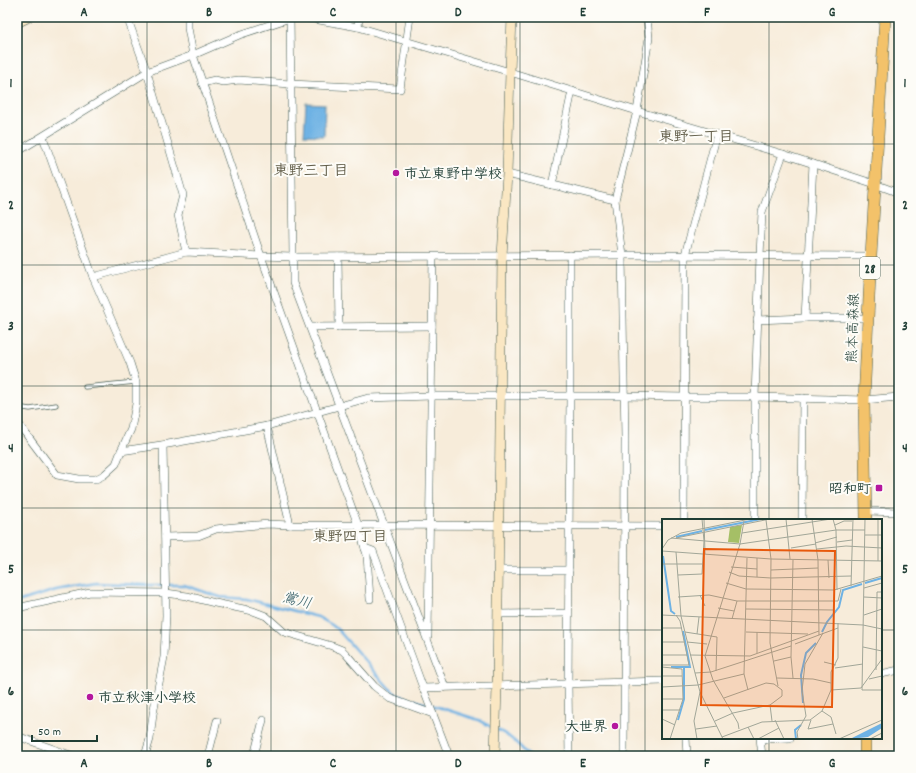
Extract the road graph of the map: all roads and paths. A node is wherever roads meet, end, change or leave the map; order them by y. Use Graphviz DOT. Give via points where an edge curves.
graph roads {
  1 [pos="29,17"];
  2 [pos="127,17"];
  3 [pos="188,17"];
  4 [pos="290,17"];
  5 [pos="359,17"];
  6 [pos="410,17"];
  7 [pos="512,17"];
  8 [pos="647,17"];
  9 [pos="674,17"];
  10 [pos="885,17"];
  11 [pos="701,20"];
  12 [pos="17,23"];
  13 [pos="358,28"];
  14 [pos="406,42"];
  15 [pos="193,55"];
  16 [pos="147,72"];
  17 [pos="510,72"];
  18 [pos="202,83"];
  19 [pos="290,84"];
  20 [pos="572,91"];
  21 [pos="637,111"];
  22 [pos="717,134"];
  23 [pos="43,137"];
  24 [pos="17,152"];
  25 [pos="783,154"];
  26 [pos="813,164"];
  27 [pos="507,174"];
  28 [pos="875,184"];
  29 [pos="552,185"];
  30 [pos="899,193"];
  31 [pos="615,200"];
  32 [pos="186,252"];
  33 [pos="570,255"];
  34 [pos="622,255"];
  35 [pos="685,255"];
  36 [pos="261,256"];
  37 [pos="433,256"];
  38 [pos="502,256"];
  39 [pos="760,256"];
  40 [pos="808,256"];
  41 [pos="870,256"];
  42 [pos="293,257"];
  43 [pos="338,257"];
  44 [pos="93,277"];
  45 [pos="806,318"];
  46 [pos="868,318"];
  47 [pos="757,320"];
  48 [pos="432,326"];
  49 [pos="310,327"];
  50 [pos="339,327"];
  51 [pos="136,382"];
  52 [pos="85,387"];
  53 [pos="431,396"];
  54 [pos="501,396"];
  55 [pos="624,396"];
  56 [pos="570,397"];
  57 [pos="685,397"];
  58 [pos="755,397"];
  59 [pos="899,397"];
  60 [pos="803,398"];
  61 [pos="864,400"];
  62 [pos="56,405"];
  63 [pos="339,406"];
  64 [pos="17,407"];
  65 [pos="317,412"];
  66 [pos="17,422"];
  67 [pos="266,426"];
  68 [pos="162,445"];
  69 [pos="121,451"];
  70 [pos="899,512"];
  71 [pos="866,516"];
  72 [pos="684,519"];
  73 [pos="755,519"];
  74 [pos="802,519"];
  75 [pos="290,525"];
  76 [pos="358,525"];
  77 [pos="384,525"];
  78 [pos="429,525"];
  79 [pos="499,526"];
  80 [pos="569,526"];
  81 [pos="624,526"];
  82 [pos="662,526"];
  83 [pos="165,537"];
  84 [pos="365,548"];
  85 [pos="498,570"];
  86 [pos="569,570"];
  87 [pos="166,592"];
  88 [pos="370,599"];
  89 [pos="17,608"];
  90 [pos="568,613"];
  91 [pos="498,614"];
  92 [pos="428,642"];
  93 [pos="899,670"];
  94 [pos="882,674"];
  95 [pos="662,682"];
  96 [pos="624,683"];
  97 [pos="568,684"];
  98 [pos="497,686"];
  99 [pos="445,687"];
  100 [pos="423,688"];
  101 [pos="433,714"];
  102 [pos="263,720"];
  103 [pos="217,721"];
  104 [pos="17,736"];
  105 [pos="686,739"];
  106 [pos="760,739"];
  107 [pos="865,739"];
  108 [pos="73,756"];
  109 [pos="145,756"];
  110 [pos="208,756"];
  111 [pos="254,756"];
  112 [pos="448,756"];
  113 [pos="495,756"];
  114 [pos="569,756"];
  115 [pos="624,756"];
  116 [pos="687,756"];
  117 [pos="762,756"];
  118 [pos="865,756"];
  1 -- 12 [label="street"];
  2 -- 16 [label="street"];
  3 -- 15 [label="street"];
  4 -- 13 [label="street"];
  4 -- 15 [label="street"];
  4 -- 19 [label="street"];
  5 -- 13 [label="street"];
  6 -- 14 [label="street"];
  7 -- 17 [label="street"];
  8 -- 21 [label="street" via="649,38"];
  9 -- 11 [label="lane"];
  10 -- 28 [label="main road, 熊本高森線 / 28"];
  13 -- 14 [label="street"];
  14 -- 17 [label="street"];
  14 -- 19 [label="street" via="400,89"];
  15 -- 16 [label="street"];
  15 -- 18 [label="street"];
  16 -- 23 [label="street"];
  16 -- 32 [label="street" via="183,195 178,215"];
  17 -- 20 [label="street"];
  17 -- 27 [label="street"];
  18 -- 19 [label="street" via="239,80"];
  18 -- 36 [label="street"];
  19 -- 42 [label="street"];
  20 -- 21 [label="street"];
  20 -- 29 [label="street"];
  21 -- 22 [label="street"];
  21 -- 31 [label="street"];
  22 -- 25 [label="street"];
  22 -- 35 [label="street"];
  23 -- 24 [label="street"];
  23 -- 44 [label="street"];
  25 -- 26 [label="street"];
  25 -- 39 [label="street" via="762,212"];
  26 -- 28 [label="street"];
  26 -- 40 [label="street"];
  27 -- 29 [label="street"];
  27 -- 38 [label="street"];
  28 -- 30 [label="street"];
  28 -- 41 [label="main road, 熊本高森線 / 28"];
  29 -- 31 [label="street"];
  31 -- 34 [label="street"];
  32 -- 36 [label="street"];
  32 -- 44 [label="street"];
  33 -- 34 [label="street"];
  33 -- 38 [label="street"];
  33 -- 56 [label="street"];
  34 -- 35 [label="street"];
  34 -- 55 [label="street"];
  35 -- 39 [label="street"];
  35 -- 57 [label="street"];
  36 -- 42 [label="street"];
  36 -- 65 [label="street"];
  37 -- 38 [label="street"];
  37 -- 43 [label="street"];
  37 -- 48 [label="street"];
  38 -- 54 [label="street"];
  39 -- 40 [label="street"];
  39 -- 47 [label="street"];
  40 -- 41 [label="street"];
  40 -- 45 [label="street"];
  41 -- 46 [label="main road, 熊本高森線 / 28"];
  42 -- 43 [label="street"];
  42 -- 49 [label="street" via="293,282"];
  43 -- 50 [label="street"];
  44 -- 51 [label="street"];
  45 -- 46 [label="street"];
  45 -- 47 [label="street"];
  46 -- 61 [label="main road, 熊本高森線 / 28"];
  47 -- 58 [label="street"];
  48 -- 50 [label="street"];
  48 -- 53 [label="street"];
  49 -- 50 [label="street"];
  49 -- 63 [label="street"];
  51 -- 52 [label="lane"];
  51 -- 69 [label="street" via="132,429"];
  53 -- 54 [label="street"];
  53 -- 63 [label="street" via="368,398"];
  53 -- 78 [label="street"];
  54 -- 56 [label="street"];
  54 -- 79 [label="street"];
  55 -- 56 [label="street"];
  55 -- 57 [label="street"];
  55 -- 81 [label="street"];
  56 -- 80 [label="street"];
  57 -- 58 [label="street"];
  57 -- 72 [label="street"];
  58 -- 60 [label="street"];
  58 -- 73 [label="street"];
  59 -- 61 [label="street"];
  60 -- 61 [label="street"];
  60 -- 74 [label="street"];
  61 -- 71 [label="main road, 熊本高森線 / 28"];
  62 -- 64 [label="lane"];
  63 -- 65 [label="street"];
  63 -- 77 [label="street"];
  65 -- 67 [label="street"];
  65 -- 76 [label="street"];
  66 -- 69 [label="street" via="57,475 96,479 116,464"];
  67 -- 68 [label="street"];
  67 -- 75 [label="street"];
  68 -- 69 [label="street"];
  68 -- 83 [label="street"];
  70 -- 71 [label="street"];
  75 -- 76 [label="street"];
  75 -- 83 [label="street" via="224,528 198,536"];
  76 -- 77 [label="street"];
  76 -- 84 [label="street"];
  77 -- 78 [label="street"];
  77 -- 92 [label="street"];
  78 -- 79 [label="street"];
  78 -- 92 [label="street"];
  79 -- 80 [label="street"];
  79 -- 85 [label="street"];
  80 -- 81 [label="street"];
  80 -- 86 [label="street"];
  81 -- 82 [label="street"];
  81 -- 96 [label="street"];
  83 -- 87 [label="street"];
  84 -- 88 [label="street"];
  84 -- 100 [label="street" via="373,551"];
  85 -- 86 [label="street"];
  85 -- 91 [label="street"];
  86 -- 90 [label="street"];
  87 -- 89 [label="street" via="90,592"];
  87 -- 101 [label="street" via="253,611 266,616 284,632 342,650 374,686 389,698"];
  87 -- 109 [label="street" via="164,657"];
  90 -- 91 [label="street"];
  90 -- 97 [label="street"];
  91 -- 98 [label="street"];
  92 -- 99 [label="street"];
  93 -- 94 [label="street"];
  95 -- 96 [label="street"];
  96 -- 97 [label="street"];
  96 -- 115 [label="street"];
  97 -- 98 [label="street"];
  97 -- 114 [label="street"];
  98 -- 99 [label="street"];
  98 -- 113 [label="street"];
  99 -- 100 [label="street"];
  100 -- 101 [label="street"];
  101 -- 112 [label="street"];
  102 -- 111 [label="street"];
  103 -- 110 [label="street"];
  104 -- 108 [label="street"];
  105 -- 116 [label="street"];
  106 -- 117 [label="street"];
  107 -- 118 [label="main road"];
}
